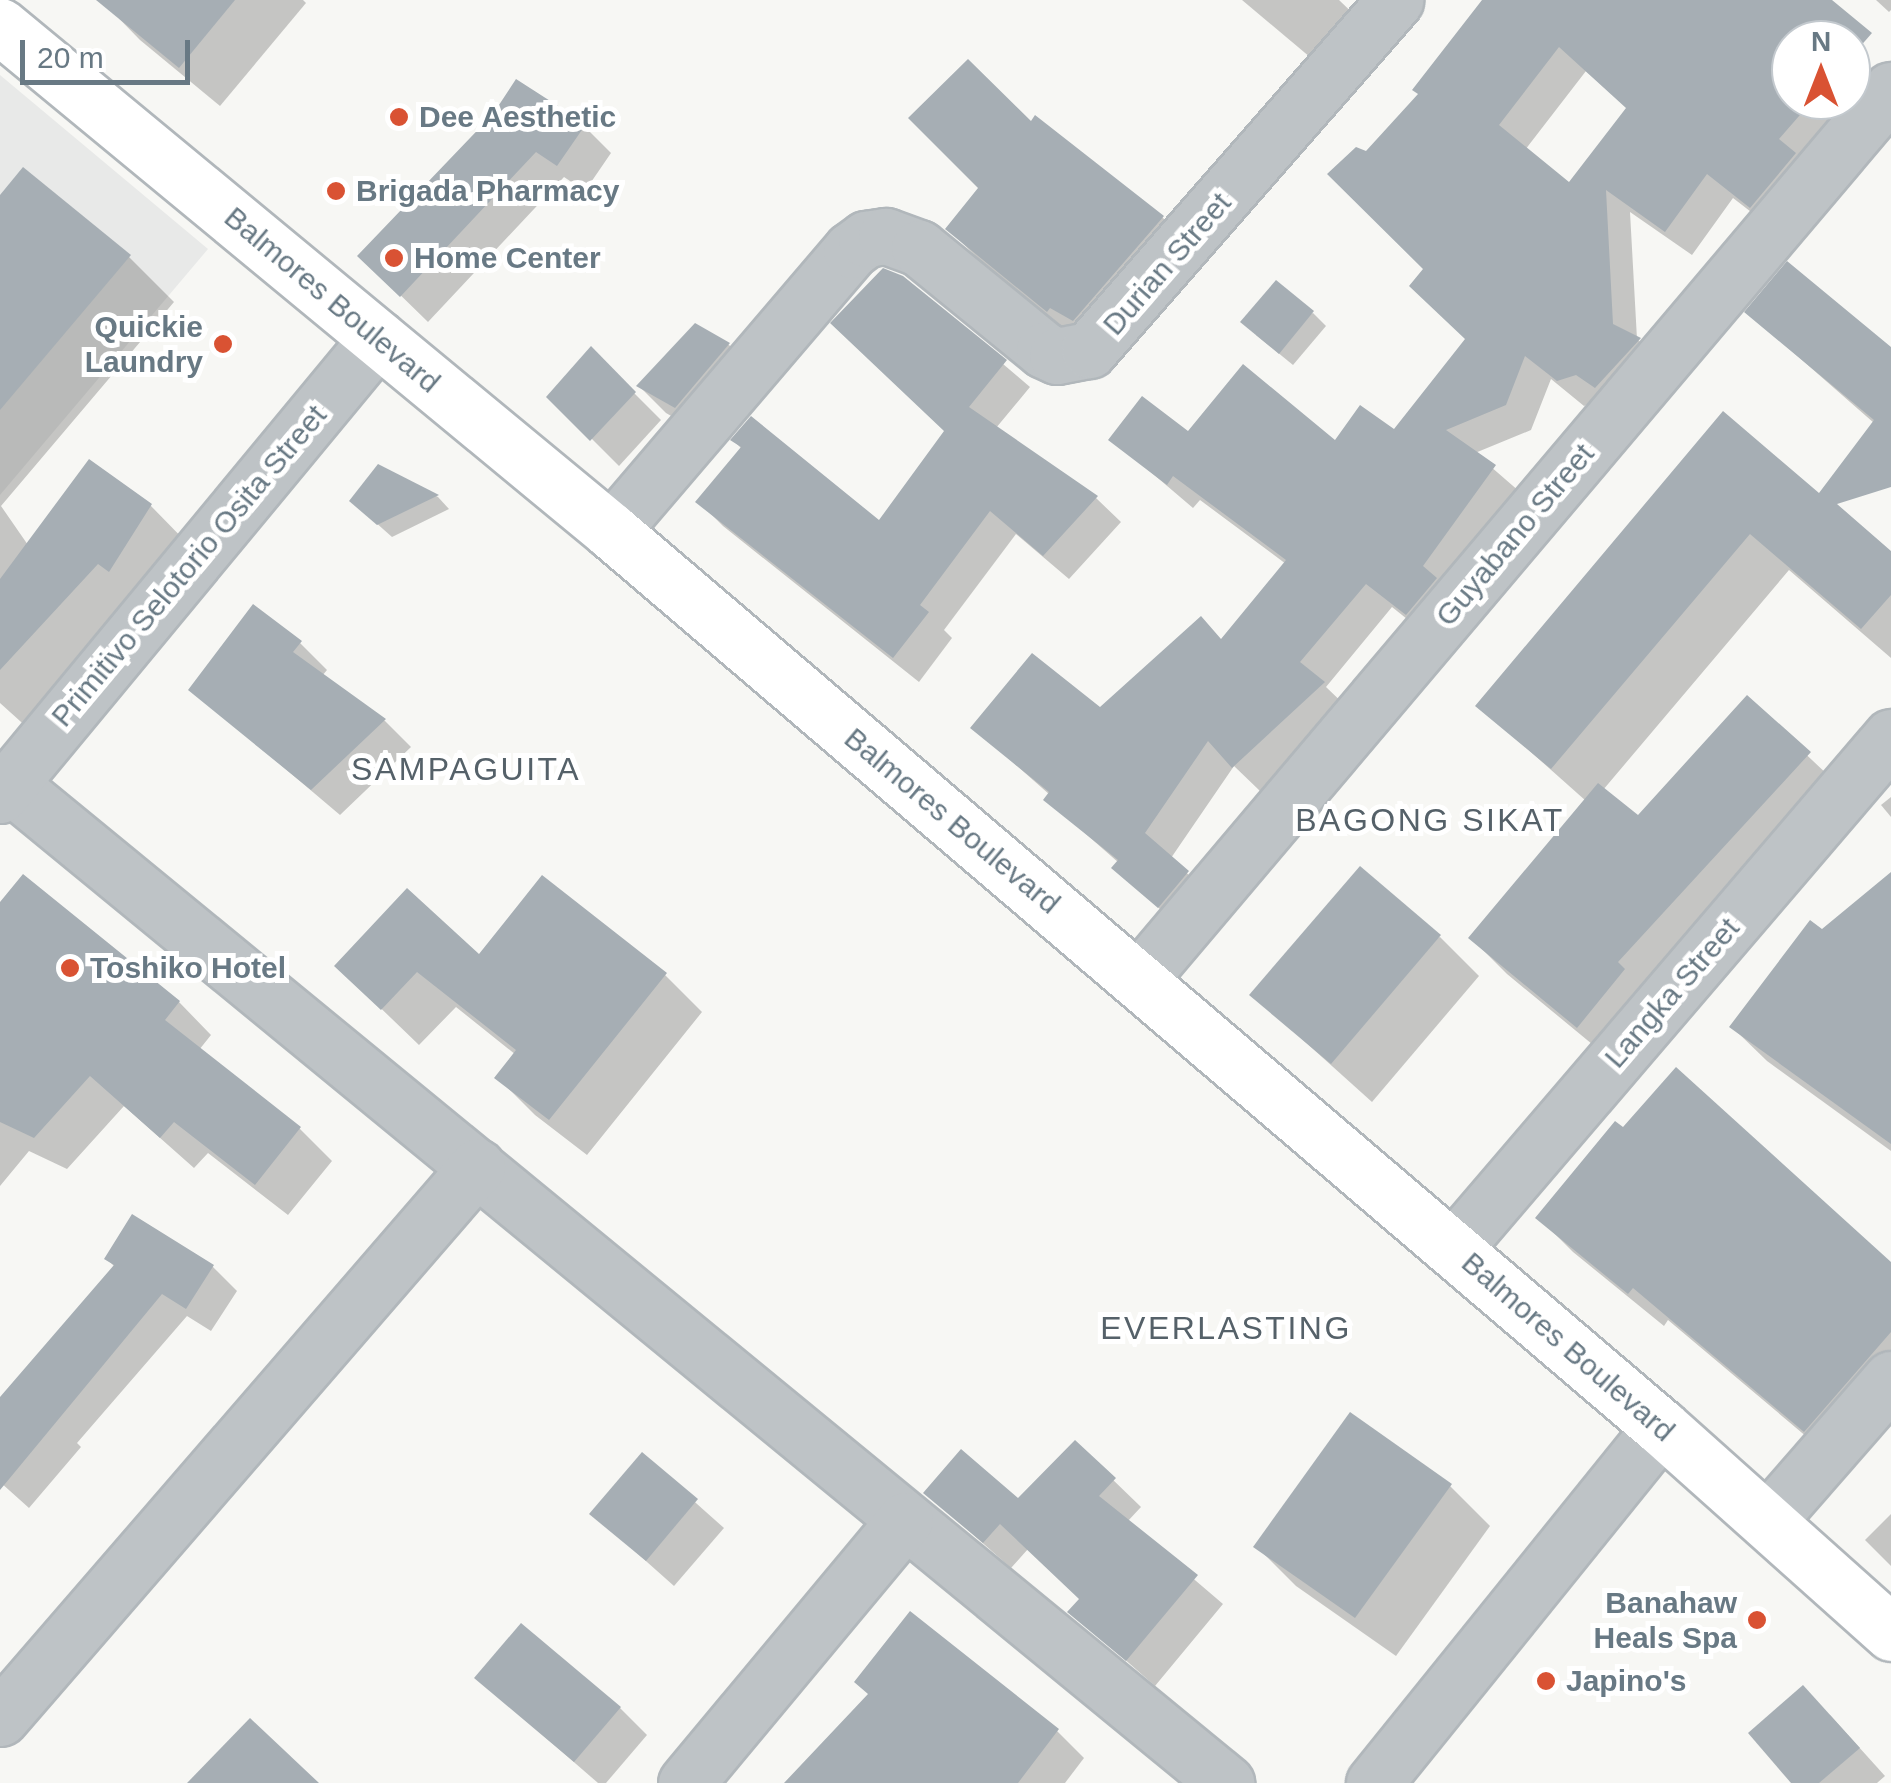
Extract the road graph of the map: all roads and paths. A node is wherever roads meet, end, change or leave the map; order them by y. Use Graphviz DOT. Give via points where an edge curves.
graph roads {
  1 [pos="1395,0"];
  2 [pos="0,26"];
  3 [pos="1891,90"];
  4 [pos="378,338"];
  5 [pos="611,531"];
  6 [pos="1891,738"];
  7 [pos="5,789"];
  8 [pos="1138,980"];
  9 [pos="477,1167"];
  10 [pos="1454,1249"];
  11 [pos="1891,1379"];
  12 [pos="1661,1428"];
  13 [pos="905,1520"];
  14 [pos="1768,1520"];
  15 [pos="1891,1633"];
  16 [pos="0,1718"];
  17 [pos="686,1783"];
  18 [pos="1226,1783"];
  19 [pos="1374,1783"];
  1 -- 5 [label="street, Durian Street" via="1089,350 1073,356 1044,350 918,248 886,236 866,239"];
  2 -- 4 [label="main road, Balmores Boulevard"];
  3 -- 8 [label="street, Guyabano Street"];
  4 -- 5 [label="main road, Balmores Boulevard"];
  4 -- 7 [label="street, Primitivo Selotorio Osita Street"];
  5 -- 8 [label="main road, Balmores Boulevard"];
  6 -- 10 [label="street, Langka Street"];
  7 -- 9 [label="street"];
  8 -- 10 [label="main road, Balmores Boulevard"];
  9 -- 13 [label="street"];
  9 -- 16 [label="street"];
  10 -- 12 [label="main road, Balmores Boulevard"];
  11 -- 14 [label="street"];
  12 -- 14 [label="main road, Balmores Boulevard"];
  12 -- 19 [label="street"];
  13 -- 17 [label="street"];
  13 -- 18 [label="street"];
  14 -- 15 [label="main road, Balmores Boulevard"];
}
